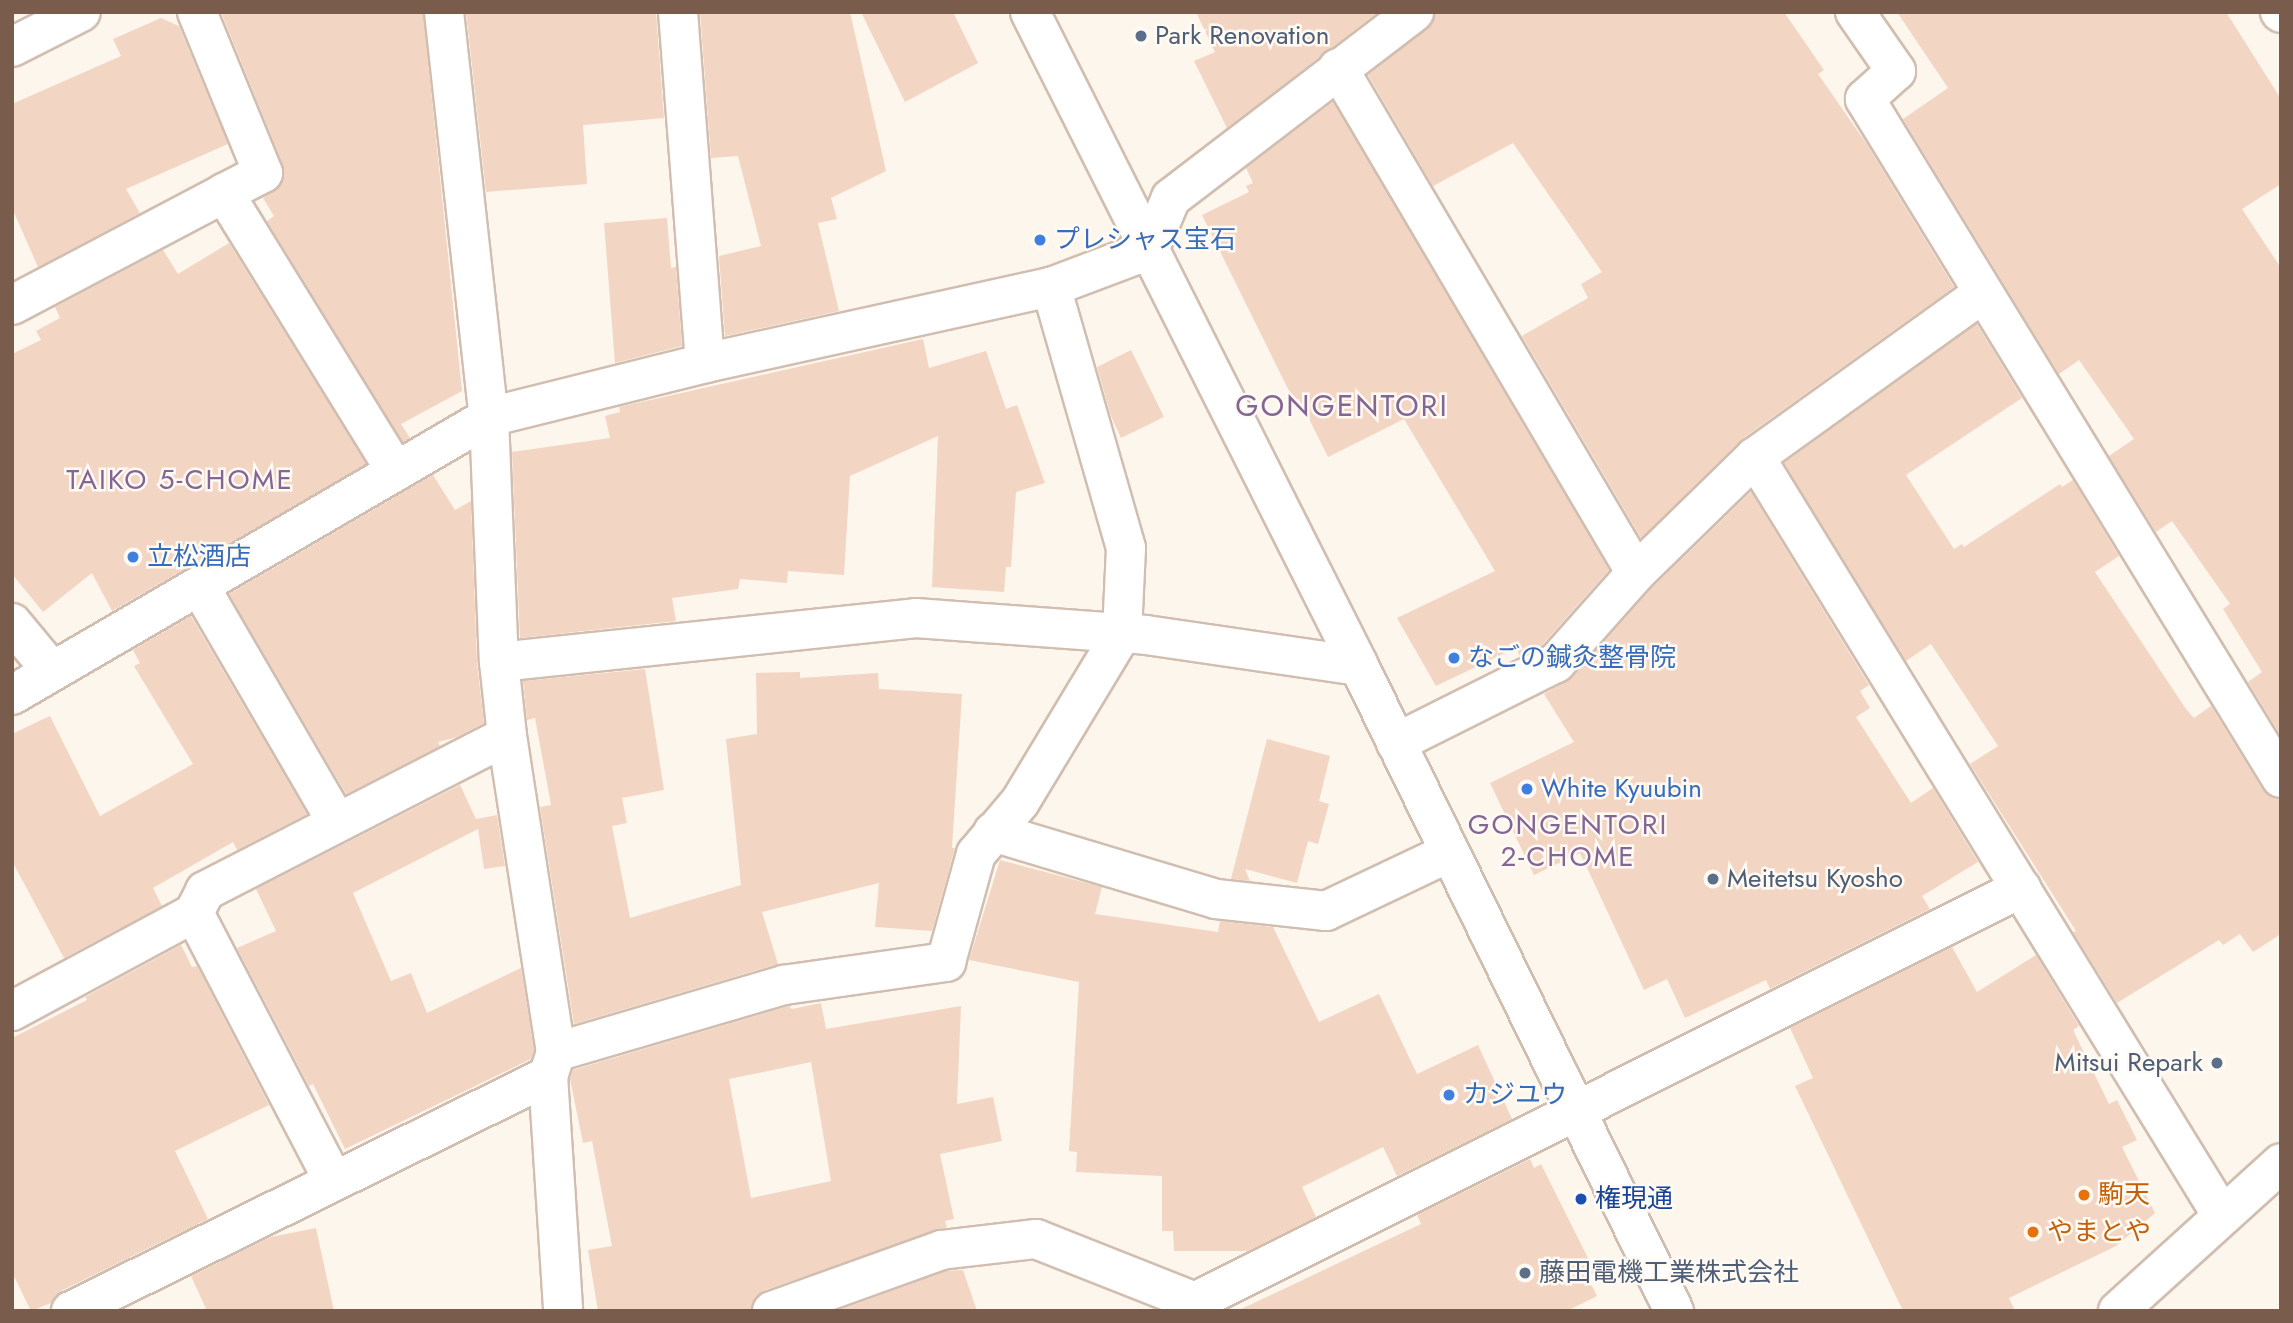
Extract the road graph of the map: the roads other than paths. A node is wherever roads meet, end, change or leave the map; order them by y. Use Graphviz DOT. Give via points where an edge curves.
graph roads {
  1 [pos="81,12"];
  2 [pos="197,12"];
  3 [pos="444,12"];
  4 [pos="678,12"];
  5 [pos="1030,12"];
  6 [pos="1414,12"];
  7 [pos="1854,12"];
  8 [pos="12,47"];
  9 [pos="1338,68"];
  10 [pos="224,193"];
  11 [pos="1149,250"];
  12 [pos="1051,287"];
  13 [pos="1983,293"];
  14 [pos="12,305"];
  15 [pos="705,363"];
  16 [pos="489,417"];
  17 [pos="1755,457"];
  18 [pos="396,471"];
  19 [pos="1636,573"];
  20 [pos="200,587"];
  21 [pos="12,623"];
  22 [pos="1122,633"];
  23 [pos="499,662"];
  24 [pos="1359,666"];
  25 [pos="51,670"];
  26 [pos="12,695"];
  27 [pos="507,736"];
  28 [pos="1396,743"];
  29 [pos="2281,778"];
  30 [pos="336,821"];
  31 [pos="993,832"];
  32 [pos="1448,852"];
  33 [pos="2021,888"];
  34 [pos="194,913"];
  35 [pos="16,999"];
  36 [pos="552,1064"];
  37 [pos="1577,1112"];
  38 [pos="2281,1163"];
  39 [pos="333,1180"];
  40 [pos="2221,1214"];
  41 [pos="1196,1306"];
  42 [pos="71,1311"];
  43 [pos="563,1311"];
  44 [pos="772,1311"];
  45 [pos="1674,1311"];
  46 [pos="2118,1311"];
  1 -- 8 [label="street"];
  2 -- 10 [label="street" via="263,173"];
  3 -- 16 [label="street"];
  4 -- 15 [label="street"];
  5 -- 11 [label="street"];
  6 -- 9 [label="street"];
  7 -- 13 [label="street" via="1896,71 1865,99"];
  9 -- 11 [label="street" via="1171,198"];
  9 -- 19 [label="street"];
  10 -- 14 [label="street"];
  10 -- 18 [label="street"];
  11 -- 12 [label="street"];
  11 -- 24 [label="street"];
  12 -- 15 [label="street"];
  12 -- 22 [label="street" via="1126,548"];
  13 -- 17 [label="street"];
  13 -- 29 [label="street"];
  15 -- 16 [label="street"];
  16 -- 18 [label="street"];
  16 -- 23 [label="street"];
  17 -- 19 [label="street"];
  17 -- 33 [label="street"];
  18 -- 20 [label="street"];
  19 -- 28 [label="street" via="1556,663"];
  20 -- 25 [label="street"];
  20 -- 30 [label="street"];
  21 -- 25 [label="street"];
  22 -- 23 [label="street" via="916,618"];
  22 -- 24 [label="street"];
  22 -- 31 [label="street" via="1020,802"];
  23 -- 27 [label="street"];
  24 -- 28 [label="street"];
  25 -- 26 [label="street"];
  27 -- 30 [label="street"];
  27 -- 36 [label="street"];
  28 -- 32 [label="street"];
  30 -- 34 [label="street" via="205,891"];
  31 -- 32 [label="street" via="1216,899 1326,912"];
  31 -- 36 [label="street" via="976,854 946,962 785,985"];
  32 -- 37 [label="street"];
  33 -- 37 [label="street"];
  33 -- 40 [label="street"];
  34 -- 35 [label="street"];
  34 -- 39 [label="street"];
  36 -- 39 [label="street"];
  36 -- 43 [label="street"];
  37 -- 41 [label="street"];
  37 -- 45 [label="street"];
  38 -- 40 [label="street"];
  39 -- 42 [label="street"];
  40 -- 46 [label="street"];
  41 -- 44 [label="street" via="1037,1240 941,1250"];
}
